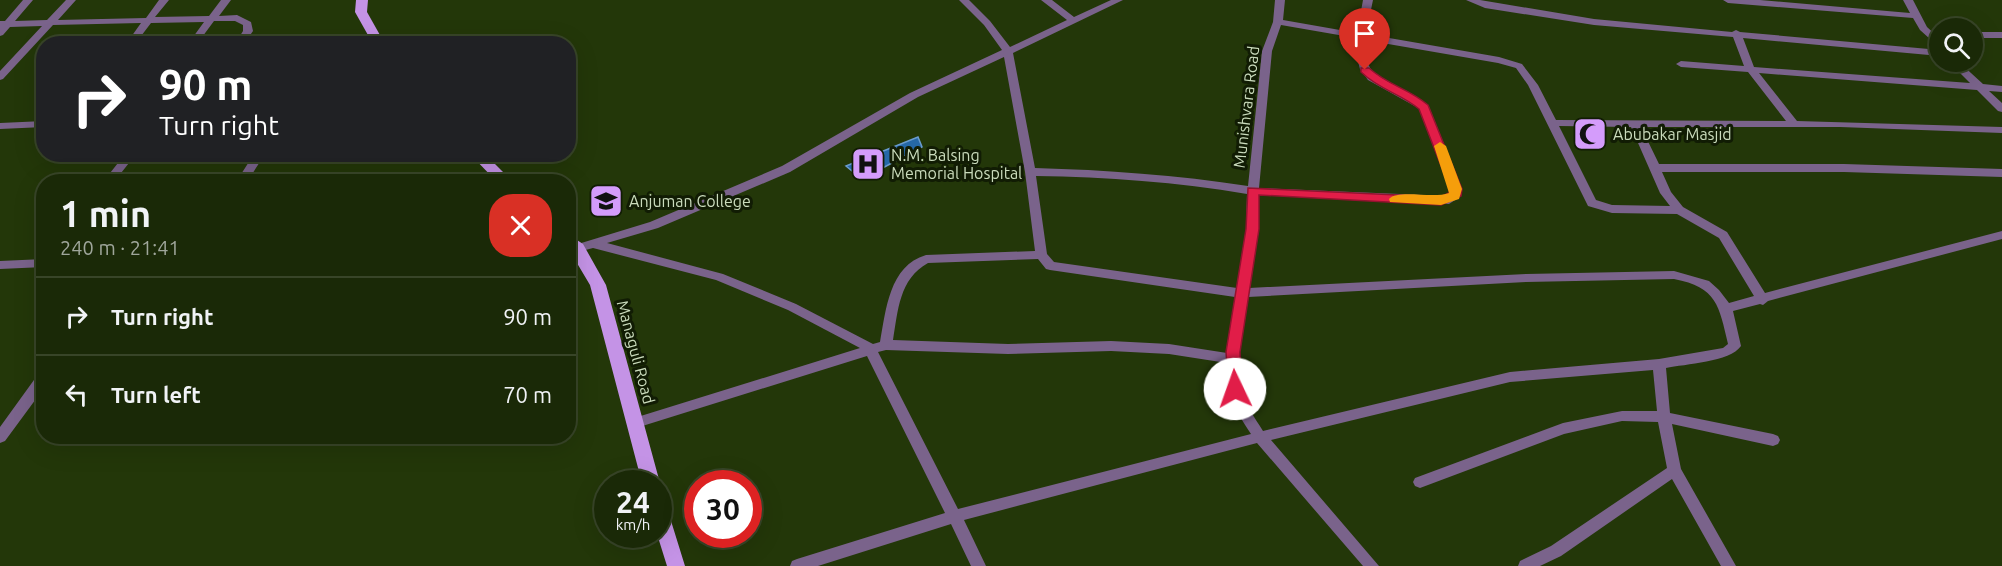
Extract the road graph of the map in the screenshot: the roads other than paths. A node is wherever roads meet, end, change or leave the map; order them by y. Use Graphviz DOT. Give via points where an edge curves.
graph roads {
  1 [pos="28,0"];
  2 [pos="71,0"];
  3 [pos="164,0"];
  4 [pos="226,0"];
  5 [pos="362,0"];
  6 [pos="964,0"];
  7 [pos="1046,0"];
  8 [pos="1118,0"];
  9 [pos="1280,0"];
  10 [pos="1368,0"];
  11 [pos="1471,0"];
  12 [pos="1728,0"];
  13 [pos="1908,0"];
  14 [pos="1917,15"];
  15 [pos="212,17"];
  16 [pos="148,20"];
  17 [pos="1072,20"];
  18 [pos="1278,22"];
  19 [pos="50,23"];
  20 [pos="4,24"];
  21 [pos="1929,28"];
  22 [pos="0,33"];
  23 [pos="1736,33"];
  24 [pos="1983,35"];
  25 [pos="2002,35"];
  26 [pos="38,36"];
  27 [pos="136,36"];
  28 [pos="198,36"];
  29 [pos="245,36"];
  30 [pos="374,36"];
  31 [pos="36,38"];
  32 [pos="1359,38"];
  33 [pos="1008,51"];
  34 [pos="1929,52"];
  35 [pos="1681,63"];
  36 [pos="1750,68"];
  37 [pos="1964,72"];
  38 [pos="0,77"];
  39 [pos="1979,88"];
  40 [pos="2002,89"];
  41 [pos="2002,109"];
  42 [pos="1552,123"];
  43 [pos="36,124"];
  44 [pos="1635,124"];
  45 [pos="1794,124"];
  46 [pos="0,126"];
  47 [pos="2002,130"];
  48 [pos="125,162"];
  49 [pos="485,162"];
  50 [pos="1656,168"];
  51 [pos="1030,172"];
  52 [pos="2002,172"];
  53 [pos="115,174"];
  54 [pos="497,174"];
  55 [pos="1253,191"];
  56 [pos="1679,210"];
  57 [pos="2002,235"];
  58 [pos="577,245"];
  59 [pos="1041,255"];
  60 [pos="36,262"];
  61 [pos="3,268"];
  62 [pos="1242,293"];
  63 [pos="1763,300"];
  64 [pos="1726,308"];
  65 [pos="886,345"];
  66 [pos="870,348"];
  67 [pos="1233,359"];
  68 [pos="1659,364"];
  69 [pos="36,388"];
  70 [pos="1664,417"];
  71 [pos="636,423"];
  72 [pos="0,437"];
  73 [pos="1260,437"];
  74 [pos="1773,440"];
  75 [pos="648,470"];
  76 [pos="1674,470"];
  77 [pos="1420,482"];
  78 [pos="952,517"];
  79 [pos="670,548"];
  80 [pos="676,566"];
  81 [pos="797,566"];
  82 [pos="979,566"];
  83 [pos="1372,566"];
  84 [pos="1525,566"];
  85 [pos="1729,566"];
  1 -- 20 [label="street"];
  2 -- 19 [label="street"];
  3 -- 16 [label="street"];
  4 -- 15 [label="street"];
  5 -- 30 [label="main road" via="361,12"];
  6 -- 33 [label="street"];
  7 -- 17 [label="street"];
  8 -- 17 [label="street"];
  9 -- 18 [label="street, Munishvara Road"];
  10 -- 32 [label="street"];
  11 -- 23 [label="street" via="1594,22"];
  12 -- 14 [label="street"];
  13 -- 14 [label="street"];
  14 -- 21 [label="street"];
  15 -- 16 [label="street"];
  15 -- 28 [label="street"];
  15 -- 29 [label="street" via="245,21 248,31"];
  16 -- 19 [label="street"];
  16 -- 27 [label="street"];
  17 -- 33 [label="street"];
  18 -- 32 [label="street"];
  18 -- 55 [label="street, Munishvara Road" via="1267,51"];
  19 -- 20 [label="street"];
  19 -- 26 [label="street"];
  20 -- 22 [label="street"];
  23 -- 34 [label="street"];
  23 -- 36 [label="street"];
  24 -- 25 [label="street"];
  31 -- 38 [label="street"];
  32 -- 42 [label="street" via="1519,66"];
  32 -- 55 [label="street" via="1370,77 1424,107 1456,189 1455,196 1441,201"];
  33 -- 51 [label="street"];
  33 -- 58 [label="street" via="914,95 786,169 654,225"];
  35 -- 36 [label="street"];
  36 -- 39 [label="street"];
  36 -- 45 [label="street"];
  37 -- 39 [label="street"];
  39 -- 40 [label="street"];
  39 -- 41 [label="street"];
  42 -- 44 [label="street"];
  42 -- 56 [label="street" via="1592,203 1612,209"];
  43 -- 46 [label="street"];
  44 -- 45 [label="street"];
  44 -- 50 [label="street"];
  45 -- 47 [label="street"];
  48 -- 53 [label="street"];
  49 -- 54 [label="main road"];
  50 -- 52 [label="street"];
  50 -- 56 [label="street" via="1666,193"];
  51 -- 55 [label="street" via="1192,181"];
  51 -- 59 [label="street"];
  55 -- 62 [label="street, Munishvara Road" via="1252,229"];
  56 -- 63 [label="street" via="1723,235"];
  57 -- 63 [label="street"];
  58 -- 66 [label="street" via="718,278 792,307"];
  58 -- 71 [label="main road, Managuli Road" via="598,285"];
  59 -- 62 [label="street" via="1050,266"];
  59 -- 65 [label="street" via="926,259 914,264 897,289"];
  60 -- 61 [label="street"];
  62 -- 64 [label="street" via="1526,278 1674,275 1711,286"];
  62 -- 67 [label="street, Munishvara Road"];
  63 -- 64 [label="street"];
  64 -- 68 [label="street" via="1735,346 1726,352"];
  65 -- 66 [label="street"];
  65 -- 67 [label="street" via="1008,349 1119,346"];
  66 -- 71 [label="street"];
  66 -- 78 [label="street"];
  67 -- 73 [label="street, Munishvara Road" via="1235,389 1243,411"];
  68 -- 70 [label="street"];
  68 -- 73 [label="street" via="1510,377"];
  69 -- 72 [label="street"];
  70 -- 74 [label="street"];
  70 -- 76 [label="street"];
  70 -- 77 [label="street" via="1622,416 1563,429"];
  71 -- 75 [label="main road, Managuli Road"];
  73 -- 78 [label="street"];
  73 -- 83 [label="street, Munishvara Road"];
  76 -- 84 [label="street" via="1556,551"];
  76 -- 85 [label="street"];
  78 -- 81 [label="street"];
  78 -- 82 [label="street"];
  79 -- 80 [label="main road"];
}
